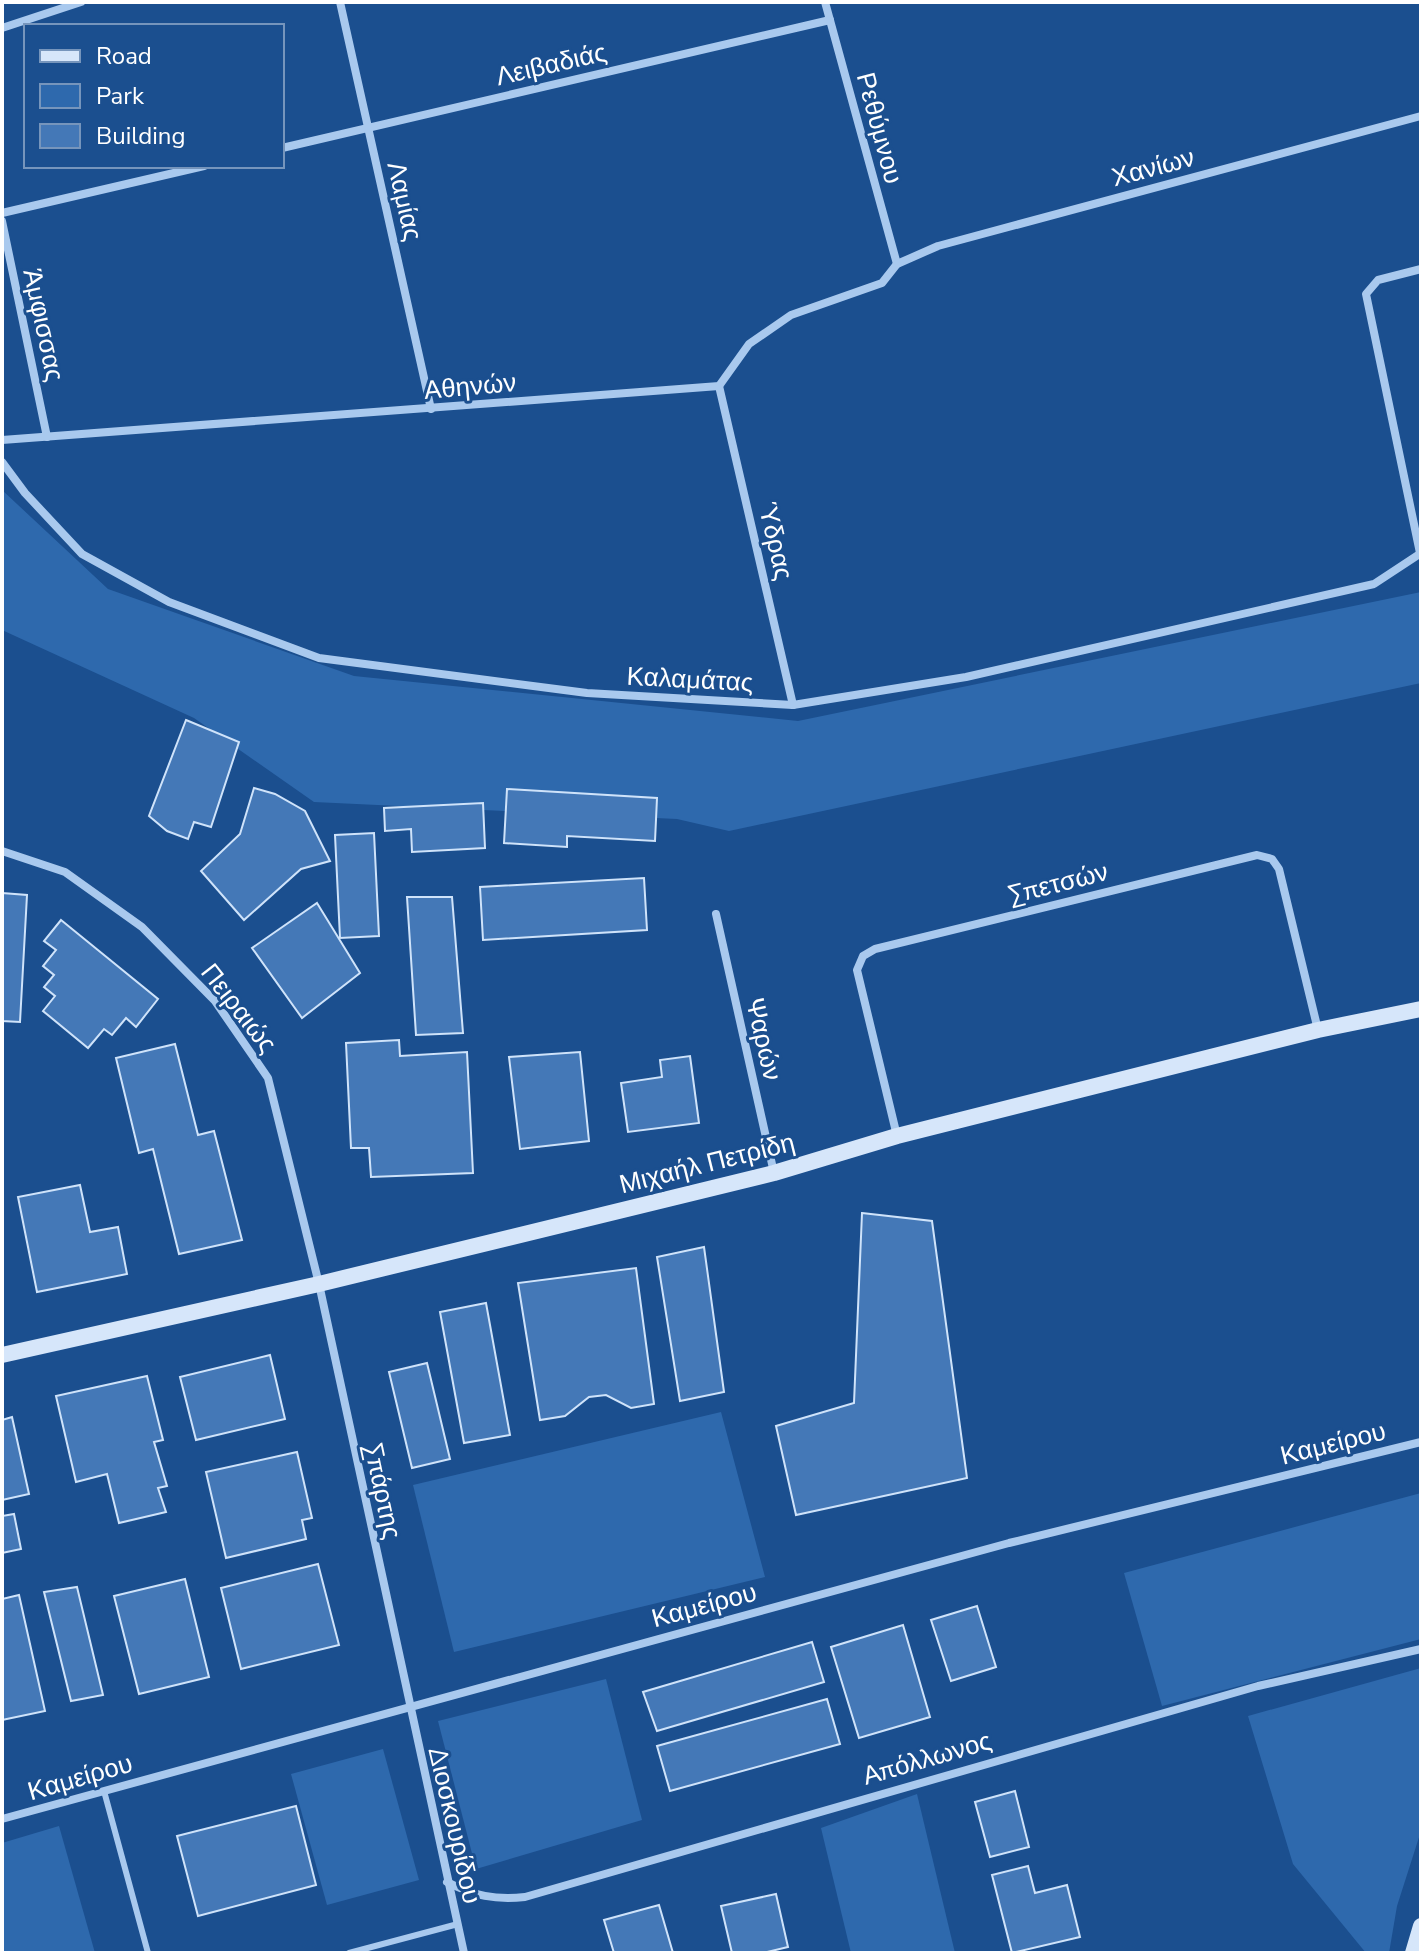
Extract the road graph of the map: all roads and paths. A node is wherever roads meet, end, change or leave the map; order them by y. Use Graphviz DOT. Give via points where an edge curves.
graph roads {
  1 [pos="81,2"];
  2 [pos="340,2"];
  3 [pos="825,2"];
  4 [pos="830,20"];
  5 [pos="2,28"];
  6 [pos="1421,116"];
  7 [pos="368,128"];
  8 [pos="284,148"];
  9 [pos="195,168"];
  10 [pos="2,213"];
  11 [pos="2,221"];
  12 [pos="897,264"];
  13 [pos="1421,269"];
  14 [pos="719,386"];
  15 [pos="431,409"];
  16 [pos="47,437"];
  17 [pos="2,440"];
  18 [pos="2,462"];
  19 [pos="1420,553"];
  20 [pos="793,705"];
  21 [pos="2,851"];
  22 [pos="716,914"];
  23 [pos="1421,1009"];
  24 [pos="1318,1030"];
  25 [pos="897,1136"];
  26 [pos="774,1173"];
  27 [pos="319,1284"];
  28 [pos="2,1355"];
  29 [pos="1421,1442"];
  30 [pos="1421,1649"];
  31 [pos="408,1706"];
  32 [pos="104,1791"];
  33 [pos="2,1819"];
  34 [pos="447,1882"];
  35 [pos="458,1924"];
  36 [pos="1421,1926"];
  37 [pos="148,1953"];
  38 [pos="349,1953"];
  39 [pos="464,1953"];
  40 [pos="1413,1953"];
  1 -- 5 [label="street"];
  2 -- 7 [label="street, Λαμίας"];
  3 -- 4 [label="street, Ρεθύμνου"];
  4 -- 7 [label="street, Λειβαδιάς"];
  4 -- 12 [label="street, Ρεθύμνου"];
  6 -- 12 [label="street, Χανίων" via="938,246"];
  7 -- 8 [label="street, Λειβαδιάς"];
  7 -- 15 [label="street, Λαμίας"];
  9 -- 10 [label="street"];
  11 -- 16 [label="street, Άμφισσας"];
  12 -- 14 [label="street" via="882,283 791,315 749,344"];
  13 -- 19 [label="street" via="1378,280 1366,294"];
  14 -- 15 [label="street, Αθηνών"];
  14 -- 20 [label="street, Ύδρας"];
  15 -- 16 [label="street, Αθηνών"];
  16 -- 17 [label="street, Αθηνών"];
  18 -- 20 [label="street, Καλαμάτας" via="82,554 169,602 319,658 587,693"];
  19 -- 20 [label="street, Καλαμάτας" via="1374,584 966,677"];
  21 -- 27 [label="street, Πειραιώς" via="65,872 142,927 215,1001 268,1078"];
  22 -- 26 [label="street, Ψαρών"];
  23 -- 24 [label="main road, Μιχαήλ Πετρίδη"];
  24 -- 25 [label="main road, Μιχαήλ Πετρίδη"];
  24 -- 25 [label="street, Σπετσών" via="1279,869 1272,859 1257,855 875,949 863,956 857,970"];
  25 -- 26 [label="main road, Μιχαήλ Πετρίδη"];
  26 -- 27 [label="main road, Μιχαήλ Πετρίδη"];
  27 -- 28 [label="main road, Μιχαήλ Πετρίδη"];
  27 -- 31 [label="street, Σπάρτης"];
  29 -- 31 [label="street, Καμείρου" via="1009,1543"];
  30 -- 34 [label="street, Απόλλωνος" via="1242,1690 525,1897 497,1900"];
  31 -- 32 [label="street, Καμείρου"];
  31 -- 34 [label="street, Διοσκουρίδου"];
  32 -- 33 [label="street, Καμείρου"];
  32 -- 37 [label="lane"];
  34 -- 35 [label="street, Διοσκουρίδου"];
  35 -- 38 [label="lane"];
  35 -- 39 [label="street, Διοσκουρίδου"];
  36 -- 40 [label="main road"];
}
